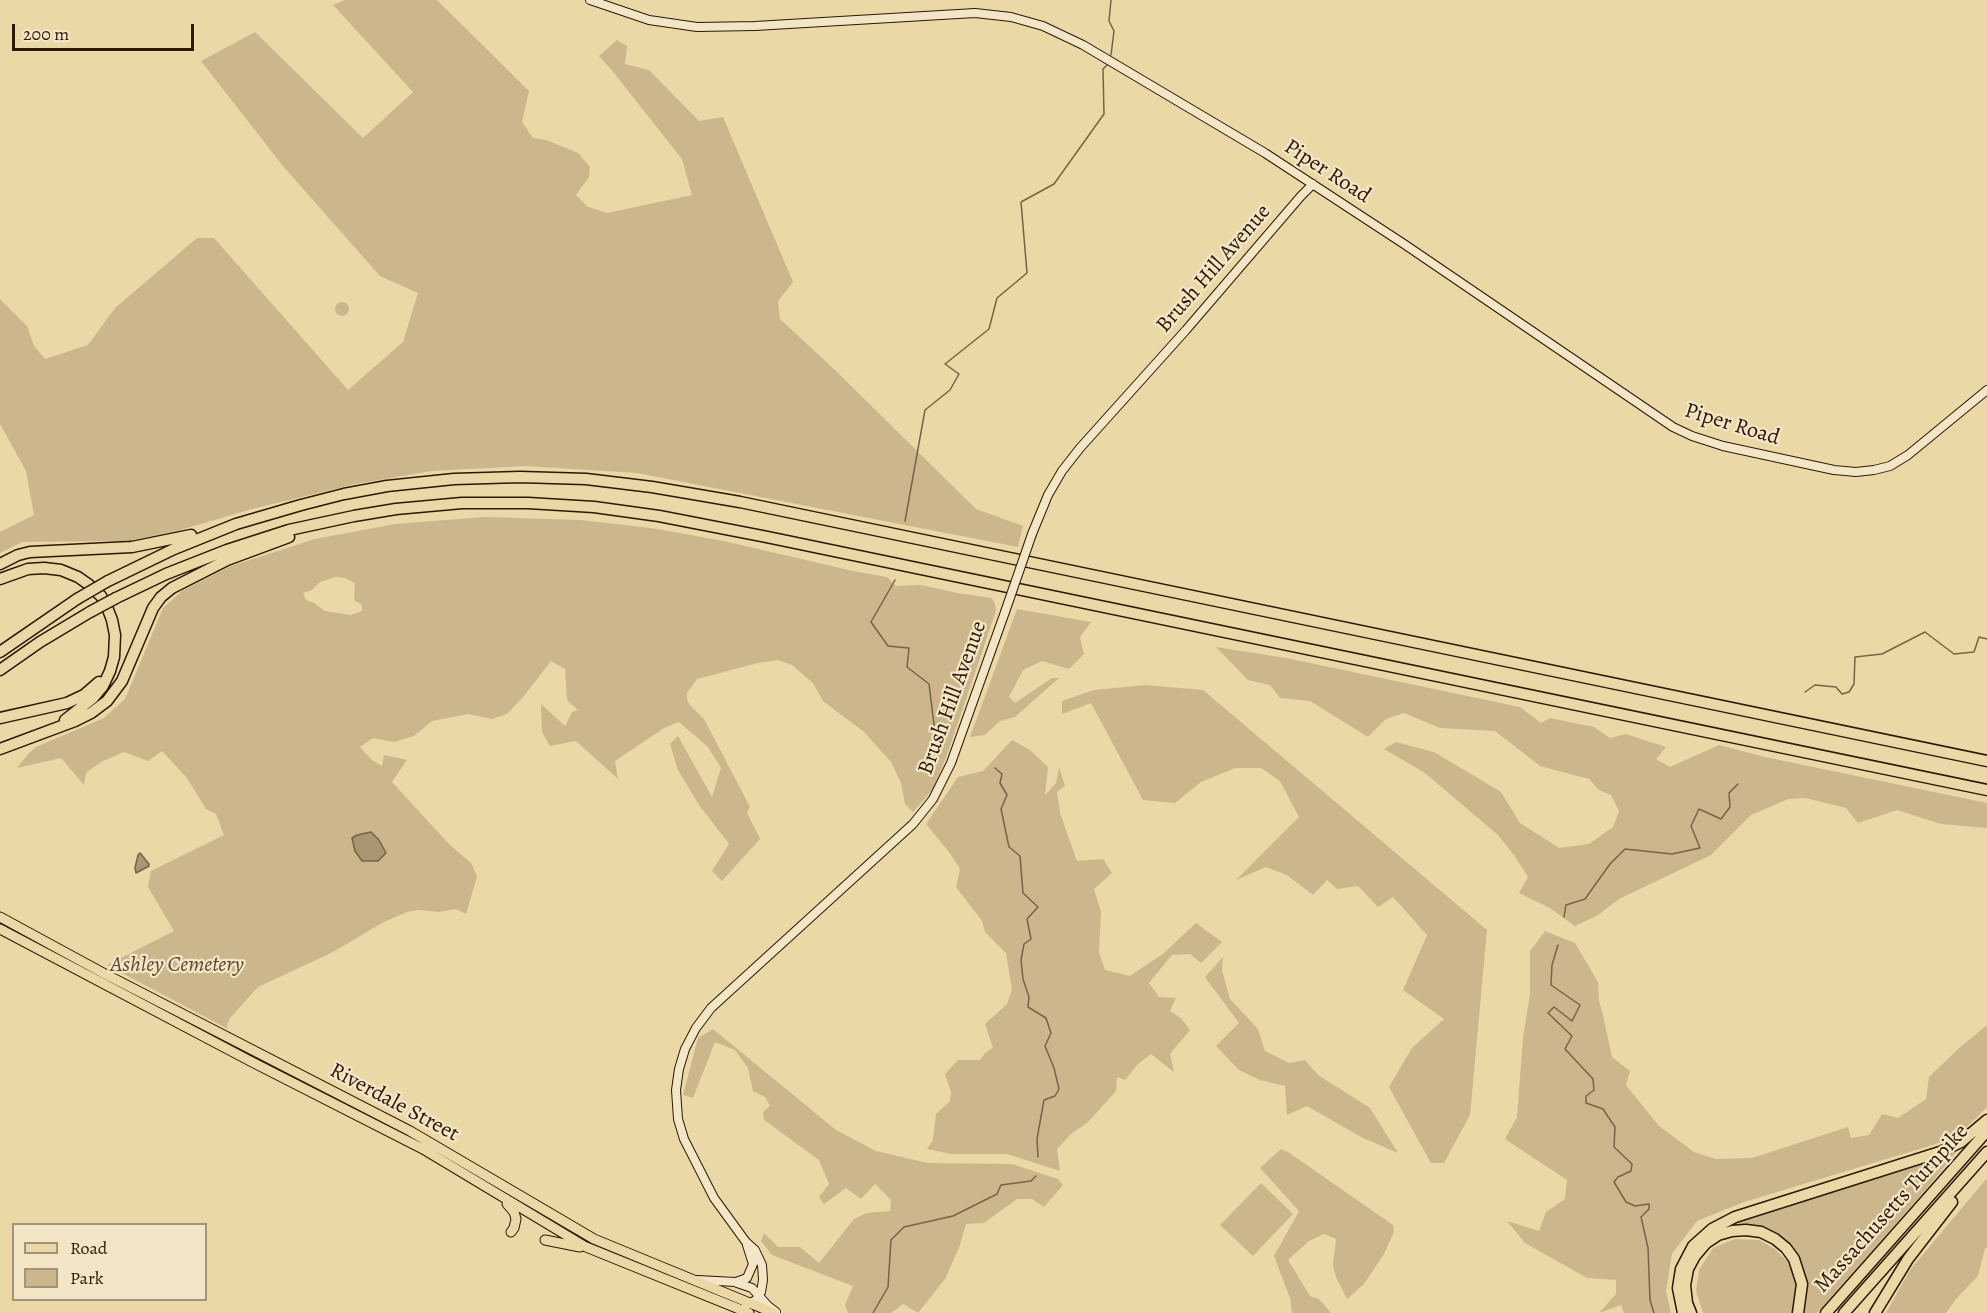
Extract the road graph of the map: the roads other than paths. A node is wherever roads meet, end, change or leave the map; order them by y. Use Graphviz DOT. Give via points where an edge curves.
graph roads {
  1 [pos="590,0"];
  2 [pos="1313,184"];
  3 [pos="1987,390"];
  4 [pos="258,517"];
  5 [pos="332,520"];
  6 [pos="0,564"];
  7 [pos="44,568"];
  8 [pos="0,579"];
  9 [pos="0,585"];
  10 [pos="115,643"];
  11 [pos="0,652"];
  12 [pos="0,670"];
  13 [pos="0,718"];
  14 [pos="25,740"];
  15 [pos="0,749"];
  16 [pos="1987,761"];
  17 [pos="1987,790"];
  18 [pos="0,917"];
  19 [pos="0,929"];
  20 [pos="1987,1120"];
  21 [pos="1987,1131"];
  22 [pos="1987,1152"];
  23 [pos="1987,1160"];
  24 [pos="496,1194"];
  25 [pos="511,1232"];
  26 [pos="544,1240"];
  27 [pos="746,1242"];
  28 [pos="591,1250"];
  29 [pos="763,1270"];
  30 [pos="749,1276"];
  31 [pos="693,1280"];
  32 [pos="731,1282"];
  33 [pos="759,1295"];
  34 [pos="750,1308"];
  35 [pos="776,1313"];
  36 [pos="1683,1313"];
  37 [pos="1690,1313"];
  38 [pos="1798,1313"];
  39 [pos="1826,1313"];
  40 [pos="1844,1313"];
  41 [pos="1875,1313"];
  1 -- 2 [label="street, Piper Road" via="649,20 697,27 975,13 1022,20 1083,45"];
  2 -- 3 [label="street, Piper Road" via="1666,423 1702,440 1822,468 1845,472 1874,470 1908,455"];
  2 -- 27 [label="street, Brush Hill Avenue, bridge" via="1080,448 1051,490 951,763 933,799 913,824 700,1021 681,1060 676,1084 680,1127 710,1192"];
  4 -- 6 [label="highway" via="151,545 30,552"];
  4 -- 11 [label="highway, bridge" via="174,549 108,581"];
  4 -- 16 [label="highway" via="365,490 454,479 542,477 652,487"];
  5 -- 12 [label="highway, bridge" via="269,536 166,574 90,612"];
  5 -- 14 [label="highway" via="227,560 172,588 153,608 124,676 111,696 81,719"];
  5 -- 17 [label="highway" via="407,508 484,502 572,505 658,516"];
  7 -- 8 [label="highway" via="22,570"];
  7 -- 9 [label="highway" via="23,572"];
  7 -- 10 [label="highway" via="72,574 93,588 110,613"];
  10 -- 13 [label="highway" via="104,674 84,695 59,706"];
  10 -- 14 [label="highway" via="111,671 93,698 62,722"];
  14 -- 15 [label="highway"];
  18 -- 31 [label="main road, Riverdale Street" via="410,1131 594,1239"];
  19 -- 24 [label="main road, Riverdale Street" via="413,1144"];
  20 -- 36 [label="highway" via="1961,1142 1940,1152 1735,1217 1712,1229 1693,1246 1681,1269 1678,1288"];
  21 -- 39 [label="highway, Massachusetts Turnpike"];
  22 -- 40 [label="highway, Massachusetts Turnpike"];
  23 -- 41 [label="highway" via="1927,1234"];
  24 -- 25 [label="main road" via="516,1215"];
  24 -- 28 [label="main road, Riverdale Street"];
  26 -- 28 [label="main road"];
  27 -- 29 [label="street, Brush Hill Avenue"];
  27 -- 30 [label="street, Brush Hill Avenue" via="753,1262"];
  28 -- 34 [label="main road, Riverdale Street" via="734,1307"];
  29 -- 30 [label="street"];
  29 -- 33 [label="street"];
  30 -- 32 [label="street"];
  31 -- 32 [label="street"];
  31 -- 34 [label="main road, Riverdale Street"];
  32 -- 33 [label="street" via="749,1286"];
  33 -- 34 [label="street"];
  33 -- 35 [label="street"];
  34 -- 35 [label="main road, Riverdale Street"];
  37 -- 38 [label="highway" via="1685,1285 1695,1256 1718,1235 1746,1230 1768,1235 1791,1253 1802,1284"];
}
